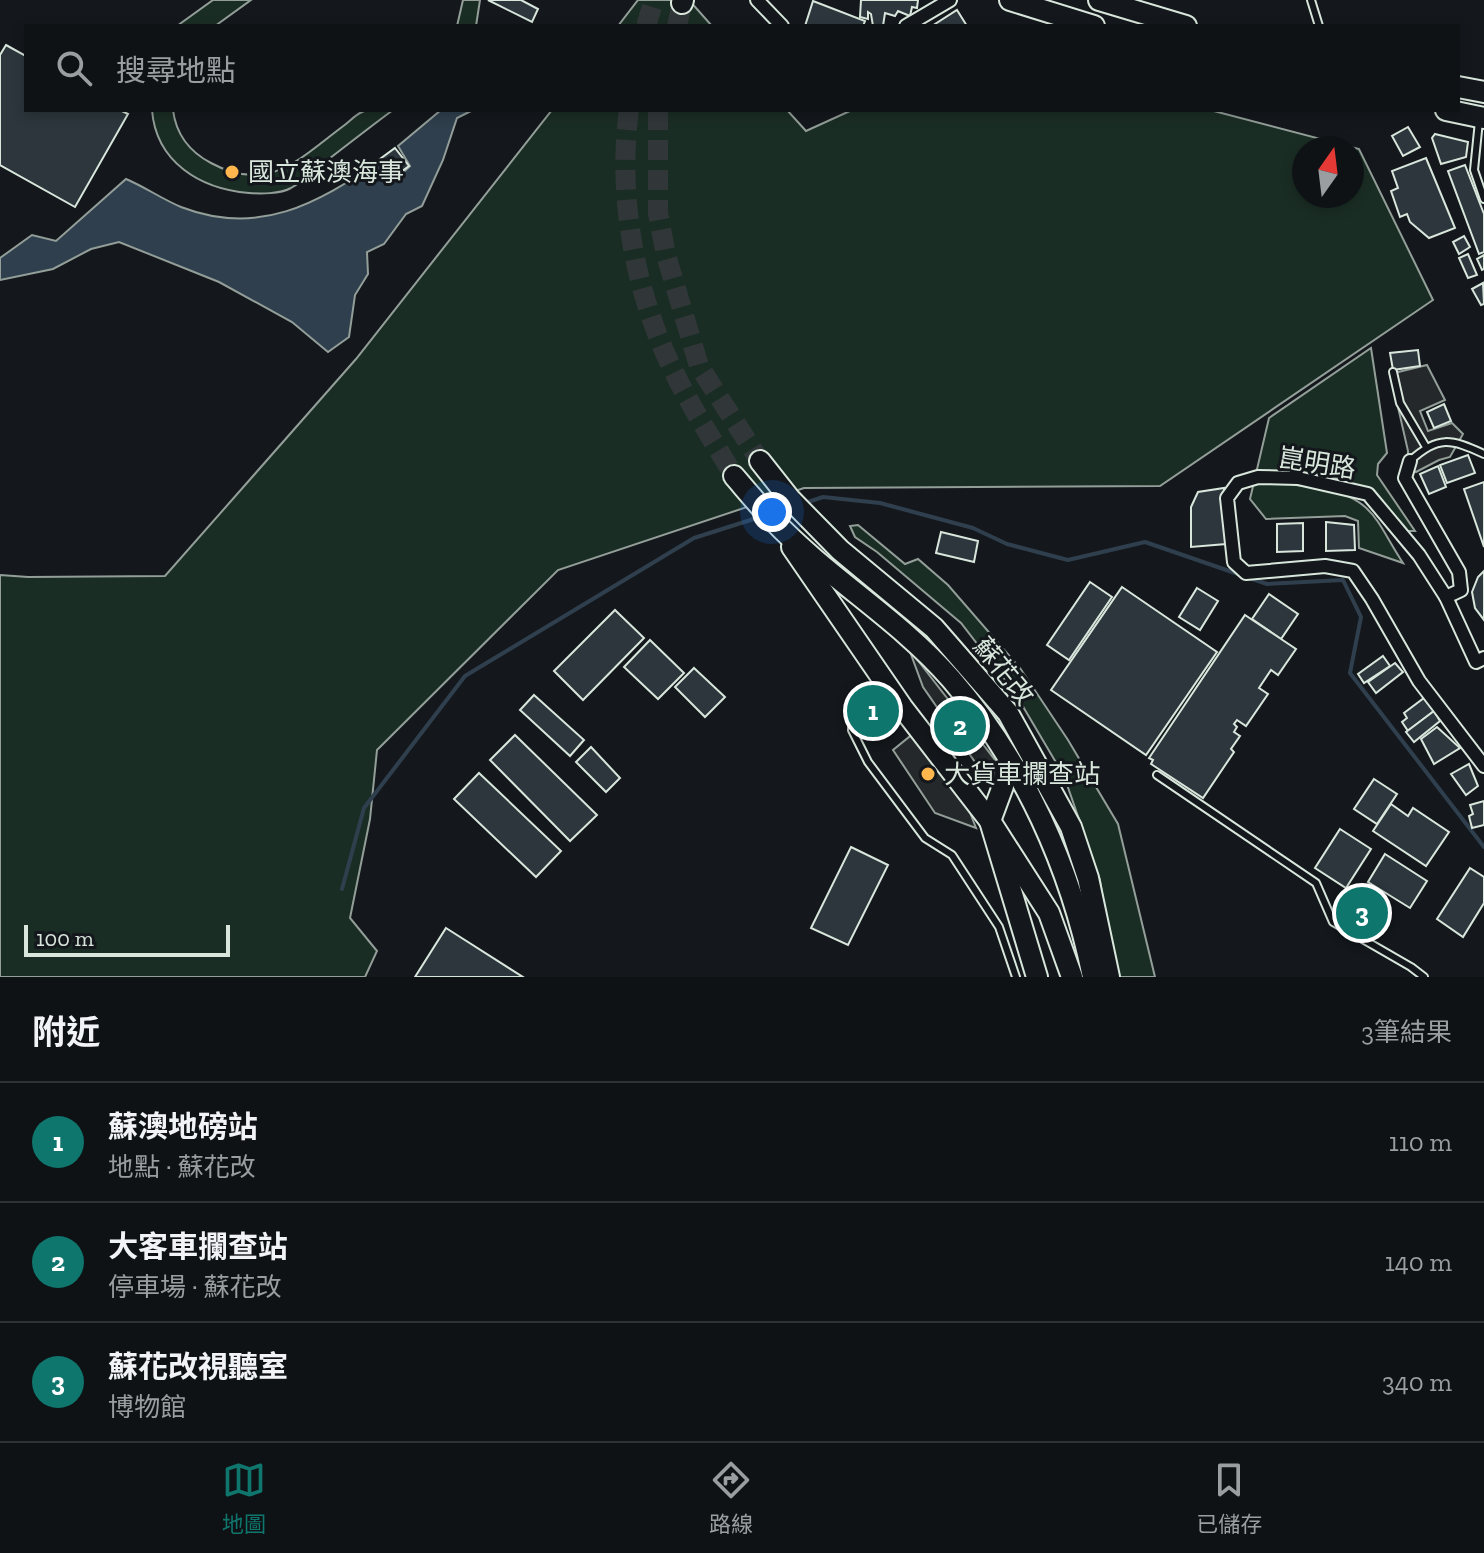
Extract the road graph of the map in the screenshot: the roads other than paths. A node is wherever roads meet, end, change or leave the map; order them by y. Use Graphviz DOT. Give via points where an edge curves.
graph roads {
  1 [pos="757,0"];
  2 [pos="950,0"];
  3 [pos="1010,0"];
  4 [pos="1099,0"];
  5 [pos="1311,0"];
  6 [pos="780,24"];
  7 [pos="909,24"];
  8 [pos="1088,24"];
  9 [pos="1179,24"];
  10 [pos="1318,24"];
  11 [pos="1460,87"];
  12 [pos="1484,92"];
  13 [pos="1455,112"];
  14 [pos="1482,118"];
  15 [pos="1474,170"];
  16 [pos="1484,171"];
  17 [pos="1484,199"];
  18 [pos="1393,372"];
  19 [pos="1426,447"];
  20 [pos="1484,454"];
  21 [pos="760,461"];
  22 [pos="1410,461"];
  23 [pos="734,476"];
  24 [pos="775,523"];
  25 [pos="1446,597"];
  26 [pos="1480,660"];
  27 [pos="1484,674"];
  28 [pos="853,710"];
  29 [pos="1484,766"];
  30 [pos="1006,767"];
  31 [pos="1157,775"];
  32 [pos="990,821"];
  33 [pos="1084,933"];
  34 [pos="1016,977"];
  35 [pos="1037,977"];
  36 [pos="1072,977"];
  37 [pos="1093,977"];
  38 [pos="1109,977"];
  39 [pos="1424,977"];
  1 -- 6 [label="street"];
  2 -- 7 [label="street"];
  3 -- 8 [label="main road"];
  4 -- 9 [label="main road"];
  5 -- 10 [label="lane"];
  11 -- 12 [label="main road"];
  13 -- 14 [label="main road"];
  14 -- 15 [label="lane"];
  15 -- 16 [label="lane"];
  15 -- 17 [label="lane"];
  18 -- 19 [label="lane" via="1400,403"];
  19 -- 20 [label="lane" via="1455,441"];
  19 -- 22 [label="lane"];
  21 -- 38 [label="main road, 蘇花改" via="840,550 934,628 1008,713 1071,827"];
  22 -- 25 [label="street" via="1405,478 1459,572 1461,590"];
  23 -- 24 [label="main road, 蘇花改"];
  24 -- 30 [label="main road" via="915,651 968,712"];
  24 -- 32 [label="main road" via="902,707"];
  24 -- 33 [label="main road, 蘇花改" via="950,677 988,727 1016,769 1056,849"];
  25 -- 26 [label="street"];
  25 -- 29 [label="street, 崑明路" via="1368,494 1298,478 1258,477 1238,483 1227,498 1234,562 1246,573 1325,566 1353,571 1419,681"];
  26 -- 27 [label="street"];
  28 -- 34 [label="lane" via="852,730 868,762 925,838 952,855 999,927"];
  30 -- 32 [label="main road"];
  30 -- 33 [label="main road" via="1049,844"];
  31 -- 39 [label="lane" via="1316,883 1333,922"];
  32 -- 35 [label="main road"];
  32 -- 36 [label="main road" via="1049,913"];
  33 -- 37 [label="main road, 蘇花改"];
}
